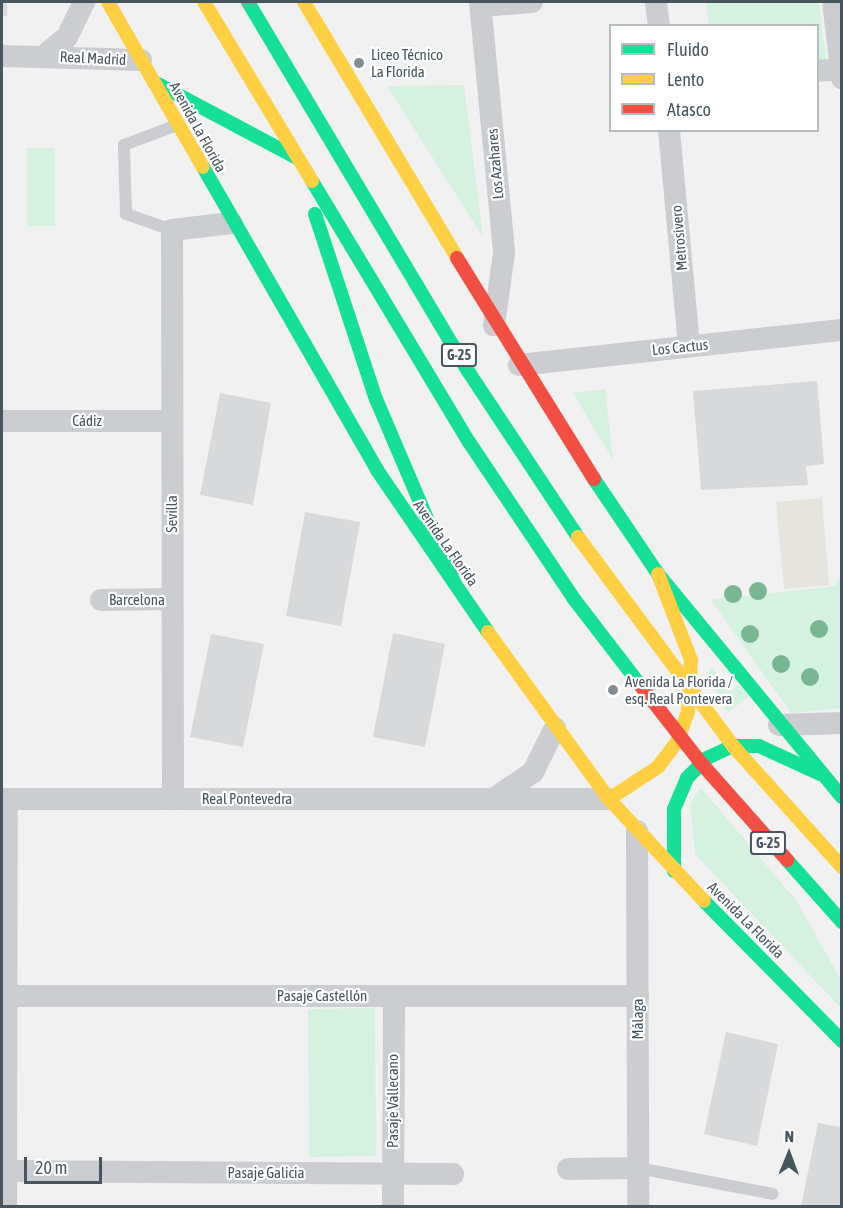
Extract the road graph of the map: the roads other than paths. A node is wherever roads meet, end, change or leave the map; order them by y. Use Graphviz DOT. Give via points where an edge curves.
graph roads {
  1 [pos="84,2"];
  2 [pos="108,2"];
  3 [pos="204,2"];
  4 [pos="248,2"];
  5 [pos="304,2"];
  6 [pos="532,2"];
  7 [pos="656,2"];
  8 [pos="833,2"];
  9 [pos="481,4"];
  10 [pos="659,24"];
  11 [pos="2,56"];
  12 [pos="44,56"];
  13 [pos="141,60"];
  14 [pos="819,71"];
  15 [pos="841,73"];
  16 [pos="154,82"];
  17 [pos="178,125"];
  18 [pos="669,132"];
  19 [pos="294,154"];
  20 [pos="232,224"];
  21 [pos="172,230"];
  22 [pos="494,325"];
  23 [pos="842,330"];
  24 [pos="689,346"];
  25 [pos="519,365"];
  26 [pos="2,421"];
  27 [pos="172,421"];
  28 [pos="658,574"];
  29 [pos="454,582"];
  30 [pos="172,599"];
  31 [pos="101,600"];
  32 [pos="692,693"];
  33 [pos="842,723"];
  34 [pos="779,725"];
  35 [pos="555,728"];
  36 [pos="679,736"];
  37 [pos="733,746"];
  38 [pos="701,763"];
  39 [pos="820,774"];
  40 [pos="842,797"];
  41 [pos="493,798"];
  42 [pos="4,799"];
  43 [pos="173,799"];
  44 [pos="609,799"];
  45 [pos="637,831"];
  46 [pos="842,867"];
  47 [pos="674,871"];
  48 [pos="841,922"];
  49 [pos="7,996"];
  50 [pos="394,996"];
  51 [pos="638,996"];
  52 [pos="842,1041"];
  53 [pos="638,1168"];
  54 [pos="568,1169"];
  55 [pos="6,1171"];
  56 [pos="393,1174"];
  57 [pos="453,1174"];
  58 [pos="773,1194"];
  59 [pos="6,1206"];
  60 [pos="393,1206"];
  61 [pos="638,1206"];
  1 -- 12 [label="street, Real Madrid" via="67,37"];
  2 -- 13 [label="main road, Avenida La Florida"];
  3 -- 19 [label="main road, G-25"];
  4 -- 32 [label="main road, G-25" via="526,462"];
  5 -- 22 [label="main road"];
  6 -- 9 [label="street"];
  7 -- 10 [label="street"];
  8 -- 15 [label="street"];
  9 -- 22 [label="street, Los Azahares" via="504,253"];
  11 -- 12 [label="street, Real Madrid"];
  12 -- 13 [label="street, Real Madrid"];
  13 -- 16 [label="main road, Avenida La Florida"];
  14 -- 15 [label="street"];
  16 -- 17 [label="main road, Avenida La Florida"];
  16 -- 19 [label="main road"];
  17 -- 20 [label="main road, Avenida La Florida"];
  17 -- 21 [label="lane" via="124,145 126,214"];
  18 -- 24 [label="street, Metrosivero"];
  19 -- 29 [label="main road" via="376,399"];
  19 -- 36 [label="main road, G-25" via="520,521"];
  20 -- 21 [label="street"];
  20 -- 29 [label="main road, Avenida La Florida" via="377,470"];
  21 -- 27 [label="street, Sevilla"];
  22 -- 25 [label="main road"];
  23 -- 24 [label="street, Los Cactus"];
  24 -- 25 [label="street, Los Cactus"];
  25 -- 28 [label="main road"];
  26 -- 27 [label="street, Cádiz"];
  27 -- 30 [label="street, Sevilla"];
  28 -- 32 [label="main road" via="691,660"];
  28 -- 34 [label="main road"];
  29 -- 35 [label="main road, Avenida La Florida"];
  30 -- 31 [label="street, Barcelona"];
  30 -- 43 [label="street, Sevilla"];
  32 -- 36 [label="main road"];
  32 -- 37 [label="main road, G-25"];
  33 -- 34 [label="street"];
  34 -- 39 [label="main road"];
  35 -- 41 [label="street" via="533,772"];
  35 -- 44 [label="main road, Avenida La Florida"];
  36 -- 38 [label="main road, G-25"];
  36 -- 44 [label="main road" via="653,771"];
  37 -- 38 [label="main road"];
  37 -- 39 [label="main road" via="775,751"];
  37 -- 46 [label="main road, G-25"];
  38 -- 47 [label="main road" via="687,778 674,809"];
  38 -- 48 [label="main road, G-25"];
  39 -- 40 [label="main road"];
  41 -- 43 [label="street, Real Pontevedra"];
  41 -- 44 [label="street, Real Pontevedra"];
  42 -- 43 [label="street, Real Pontevedra"];
  42 -- 49 [label="street"];
  44 -- 45 [label="main road, Avenida La Florida"];
  45 -- 47 [label="main road, Avenida La Florida"];
  45 -- 51 [label="street, Málaga"];
  47 -- 52 [label="main road, Avenida La Florida"];
  49 -- 50 [label="street, Pasaje Castellón"];
  49 -- 55 [label="street"];
  50 -- 51 [label="street, Pasaje Castellón"];
  50 -- 56 [label="street, Pasaje Vallecano"];
  51 -- 53 [label="street, Málaga"];
  53 -- 54 [label="street"];
  53 -- 58 [label="lane"];
  53 -- 61 [label="street, Málaga"];
  55 -- 56 [label="street, Pasaje Galicia"];
  55 -- 59 [label="street"];
  56 -- 57 [label="street, Pasaje Galicia"];
  56 -- 60 [label="street, Pasaje Vallecano"];
}
